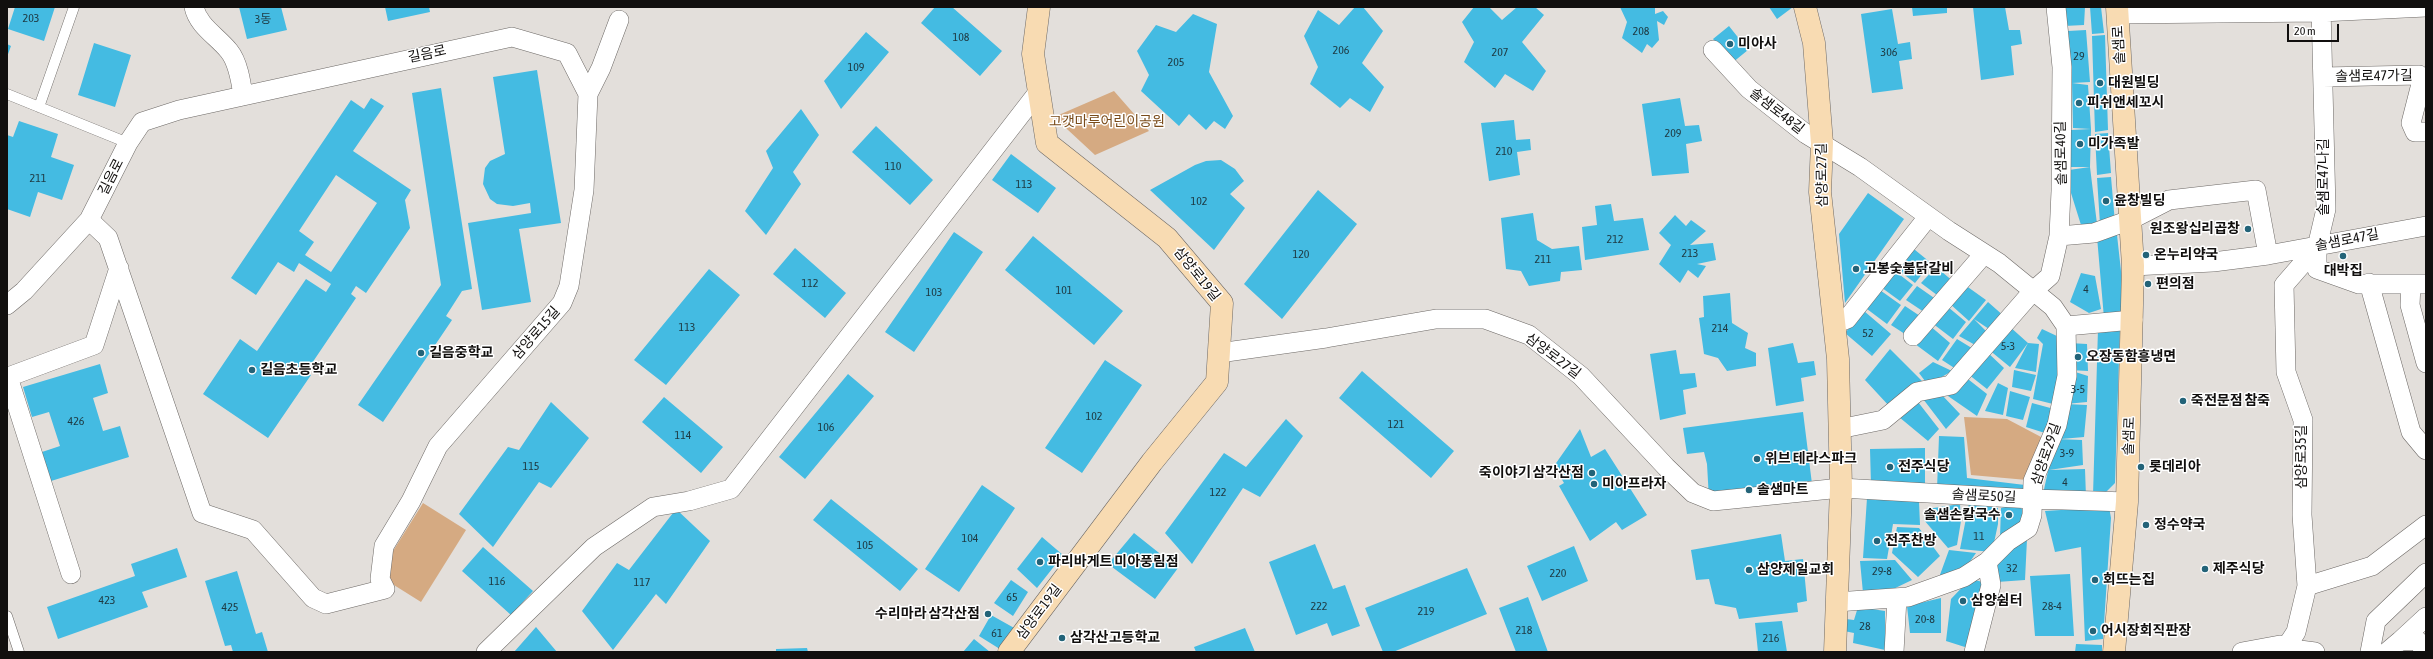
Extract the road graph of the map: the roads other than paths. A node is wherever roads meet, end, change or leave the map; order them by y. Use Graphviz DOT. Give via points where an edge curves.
graph roads {
  1 [pos="74,7"];
  2 [pos="194,7"];
  3 [pos="1039,7"];
  4 [pos="1805,7"];
  5 [pos="2056,7"];
  6 [pos="2426,7"];
  7 [pos="2117,10"];
  8 [pos="2321,10"];
  9 [pos="619,20"];
  10 [pos="1713,50"];
  11 [pos="2323,77"];
  12 [pos="2424,83"];
  13 [pos="1039,91"];
  14 [pos="7,94"];
  15 [pos="588,94"];
  16 [pos="243,96"];
  17 [pos="40,107"];
  18 [pos="2426,132"];
  19 [pos="128,143"];
  20 [pos="1822,143"];
  21 [pos="1928,216"];
  22 [pos="89,220"];
  23 [pos="2130,220"];
  24 [pos="2426,226"];
  25 [pos="2059,236"];
  26 [pos="2316,246"];
  27 [pos="1984,254"];
  28 [pos="2268,255"];
  29 [pos="2133,266"];
  30 [pos="119,268"];
  31 [pos="2369,283"];
  32 [pos="2418,285"];
  33 [pos="2033,291"];
  34 [pos="7,305"];
  35 [pos="2133,320"];
  36 [pos="1835,324"];
  37 [pos="2066,326"];
  38 [pos="1913,336"];
  39 [pos="1219,353"];
  40 [pos="2426,363"];
  41 [pos="1839,429"];
  42 [pos="2426,450"];
  43 [pos="1841,488"];
  44 [pos="2032,499"];
  45 [pos="2127,502"];
  46 [pos="2426,524"];
  47 [pos="1986,562"];
  48 [pos="2426,573"];
  49 [pos="71,574"];
  50 [pos="2307,586"];
  51 [pos="1897,598"];
  52 [pos="1836,602"];
  53 [pos="7,616"];
  54 [pos="2426,617"];
  55 [pos="2394,646"];
  56 [pos="2284,650"];
  57 [pos="19,652"];
  58 [pos="486,652"];
  59 [pos="1009,652"];
  60 [pos="1835,652"];
  61 [pos="1894,652"];
  62 [pos="1974,652"];
  63 [pos="2114,652"];
  64 [pos="2242,652"];
  65 [pos="2315,652"];
  66 [pos="2370,652"];
  67 [pos="2426,652"];
  1 -- 17 [label="lane"];
  2 -- 16 [label="street" via="196,17 230,52 241,79"];
  3 -- 13 [label="street, 삼양로19길" via="1033,54"];
  4 -- 20 [label="street, 삼양로27길" via="1814,42"];
  5 -- 25 [label="street, 솔샘로40길" via="2062,67"];
  6 -- 8 [label="street, 솔샘로"];
  7 -- 8 [label="street, 솔샘로"];
  7 -- 23 [label="street, 솔샘로"];
  8 -- 11 [label="street, 솔샘로47나길"];
  9 -- 15 [label="street, 삼양로15길"];
  10 -- 20 [label="street, 솔샘로48길" via="1749,89"];
  11 -- 12 [label="street, 솔샘로47가길" via="2419,75"];
  11 -- 26 [label="street, 솔샘로47나길" via="2326,209"];
  12 -- 18 [label="street, 솔샘로47가길" via="2411,123 2415,132"];
  13 -- 39 [label="street, 삼양로19길" via="1046,143 1167,238 1222,303"];
  13 -- 58 [label="street" via="731,489 689,501 653,507 594,547"];
  14 -- 17 [label="lane"];
  15 -- 16 [label="street, 길음로" via="567,53 512,37"];
  15 -- 30 [label="street, 삼양로15길" via="584,190 569,286 562,303 438,446 411,501 384,546 380,579 386,589 326,604 313,598 254,530 202,513"];
  16 -- 19 [label="street, 길음로" via="179,110 142,122"];
  17 -- 19 [label="lane"];
  19 -- 22 [label="street, 길음로"];
  20 -- 21 [label="street, 솔샘로48길"];
  20 -- 36 [label="street, 삼양로27길" via="1820,192"];
  21 -- 27 [label="street, 솔샘로48길"];
  21 -- 36 [label="street" via="1847,319"];
  22 -- 30 [label="street" via="108,238"];
  22 -- 34 [label="street, 길음로" via="24,291"];
  23 -- 25 [label="street" via="2094,233"];
  23 -- 28 [label="street" via="2169,200 2256,190"];
  23 -- 29 [label="street, 솔샘로"];
  24 -- 26 [label="street, 솔샘로47길"];
  25 -- 33 [label="street, 솔샘로40길" via="2050,276"];
  26 -- 28 [label="street, 솔샘로47길"];
  26 -- 31 [label="street, 솔샘로47나길" via="2317,269 2359,284"];
  26 -- 50 [label="street, 삼양로35길" via="2284,285 2286,372 2303,420 2302,515"];
  27 -- 33 [label="street, 솔샘로48길"];
  27 -- 38 [label="street"];
  28 -- 29 [label="street, 솔샘로47길" via="2213,262"];
  29 -- 35 [label="street, 솔샘로"];
  30 -- 49 [label="street" via="94,345 8,377"];
  31 -- 32 [label="street, 솔샘로47나길"];
  31 -- 42 [label="street" via="2411,432"];
  32 -- 40 [label="street, 솔샘로47나길" via="2410,306"];
  33 -- 37 [label="street, 솔샘로48길" via="2053,307"];
  33 -- 41 [label="street" via="1951,385 1917,392 1883,420"];
  35 -- 37 [label="street"];
  35 -- 45 [label="street, 솔샘로"];
  36 -- 41 [label="street, 삼양로27길"];
  37 -- 44 [label="street, 삼양로29길" via="2067,376 2057,425 2033,481"];
  39 -- 43 [label="street, 삼양로27길" via="1436,319 1485,319 1529,335 1581,376 1693,493 1713,501"];
  39 -- 59 [label="street, 삼양로19길" via="1217,382 1152,462"];
  41 -- 43 [label="street, 삼양로27길"];
  43 -- 44 [label="street, 솔샘로50길"];
  43 -- 52 [label="street, 삼양로27길"];
  44 -- 45 [label="street, 솔샘로50길"];
  44 -- 47 [label="street, 삼양로29길" via="2028,528 2008,541"];
  45 -- 63 [label="street, 솔샘로"];
  46 -- 50 [label="street" via="2372,566"];
  47 -- 51 [label="street, 삼양로29길" via="1964,577 1908,597"];
  47 -- 62 [label="street" via="1991,585"];
  48 -- 66 [label="street" via="2376,621"];
  50 -- 56 [label="street, 삼양로35길" via="2296,632"];
  51 -- 52 [label="street, 삼양로29길"];
  51 -- 61 [label="street"];
  52 -- 60 [label="street, 삼양로27길"];
  53 -- 57 [label="lane"];
  54 -- 55 [label="street"];
  55 -- 67 [label="street" via="2417,640"];
  56 -- 64 [label="street" via="2280,645"];
  56 -- 65 [label="street"];
}
